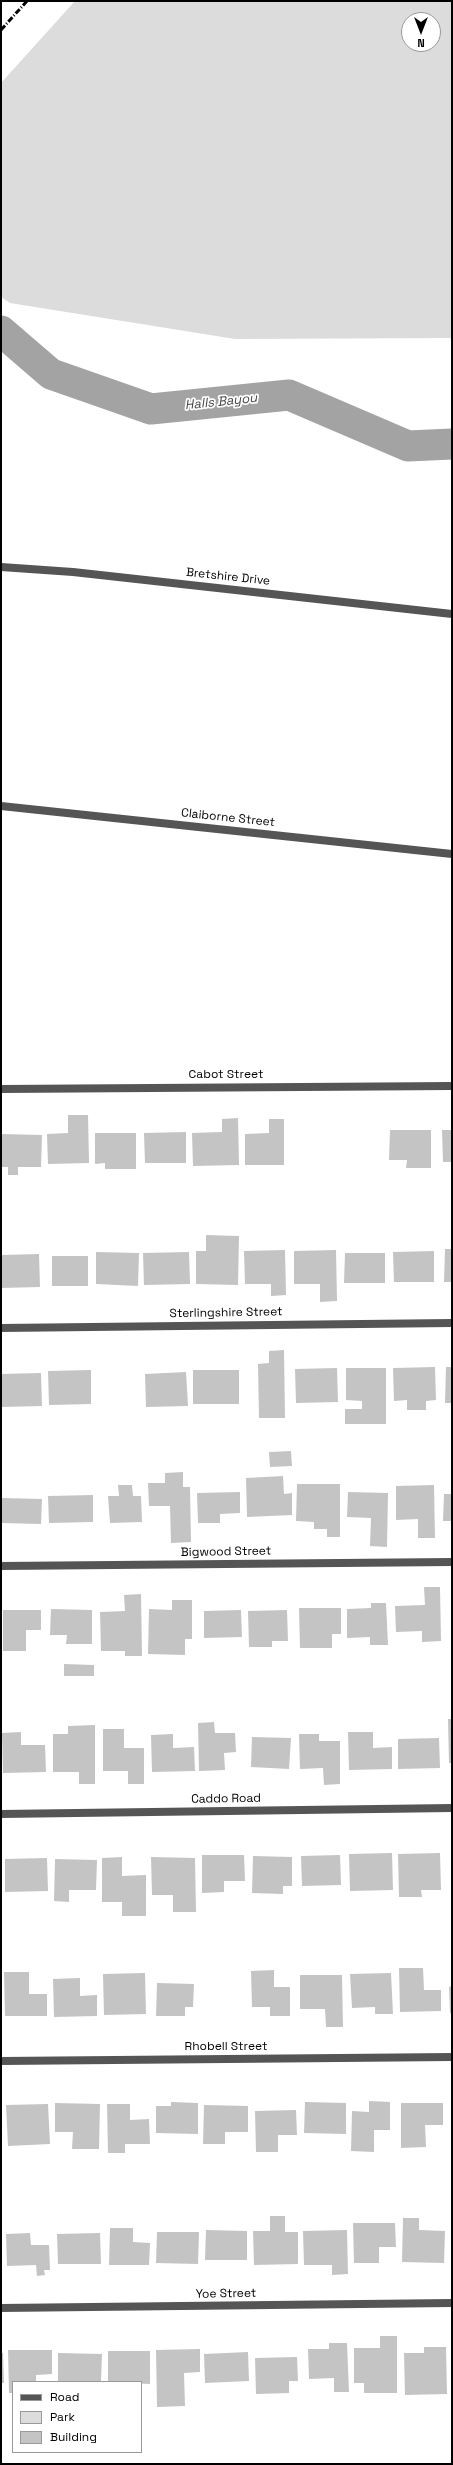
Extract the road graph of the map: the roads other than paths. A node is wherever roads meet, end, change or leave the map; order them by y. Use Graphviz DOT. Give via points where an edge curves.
graph roads {
  1 [pos="1,567"];
  2 [pos="452,614"];
  3 [pos="1,806"];
  4 [pos="452,854"];
  5 [pos="452,1086"];
  6 [pos="1,1089"];
  7 [pos="452,1323"];
  8 [pos="1,1328"];
  9 [pos="452,1562"];
  10 [pos="1,1566"];
  11 [pos="452,1808"];
  12 [pos="1,1814"];
  13 [pos="452,2057"];
  14 [pos="1,2061"];
  15 [pos="452,2304"];
  16 [pos="1,2308"];
  1 -- 2 [label="street, Bretshire Drive" via="73,572"];
  3 -- 4 [label="street, Claiborne Street"];
  5 -- 6 [label="street, Cabot Street"];
  7 -- 8 [label="street, Sterlingshire Street"];
  9 -- 10 [label="street, Bigwood Street"];
  11 -- 12 [label="street, Caddo Road"];
  13 -- 14 [label="street, Rhobell Street"];
  15 -- 16 [label="street, Yoe Street"];
}
